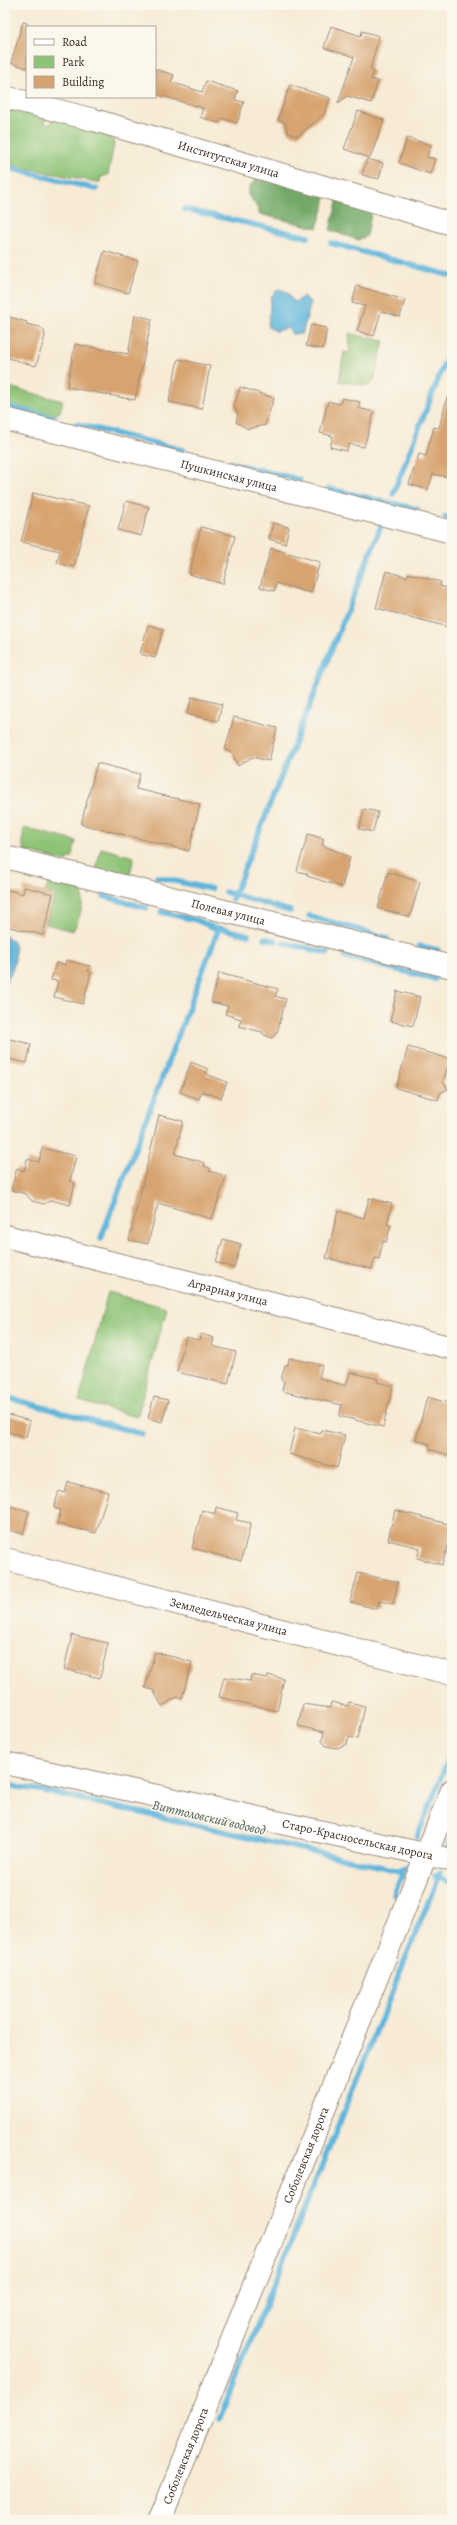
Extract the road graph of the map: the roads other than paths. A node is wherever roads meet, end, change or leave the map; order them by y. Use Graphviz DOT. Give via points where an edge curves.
graph roads {
  1 [pos="5,97"];
  2 [pos="452,224"];
  3 [pos="5,419"];
  4 [pos="452,532"];
  5 [pos="5,857"];
  6 [pos="452,967"];
  7 [pos="5,1236"];
  8 [pos="452,1348"];
  9 [pos="5,1558"];
  10 [pos="452,1674"];
  11 [pos="5,1763"];
  12 [pos="452,1790"];
  13 [pos="426,1855"];
  14 [pos="452,1860"];
  15 [pos="160,2520"];
  1 -- 2 [label="street, Институтская улица" via="94,120"];
  3 -- 4 [label="street, Пушкинская улица"];
  5 -- 6 [label="street, Полевая улица"];
  7 -- 8 [label="street, Аграрная улица"];
  9 -- 10 [label="street, Земледельческая улица"];
  11 -- 13 [label="street, Старо-Красносельская дорога"];
  12 -- 13 [label="street, Соболевская дорога"];
  13 -- 14 [label="street, Старо-Красносельская дорога"];
  13 -- 15 [label="street, Соболевская дорога"];
}
